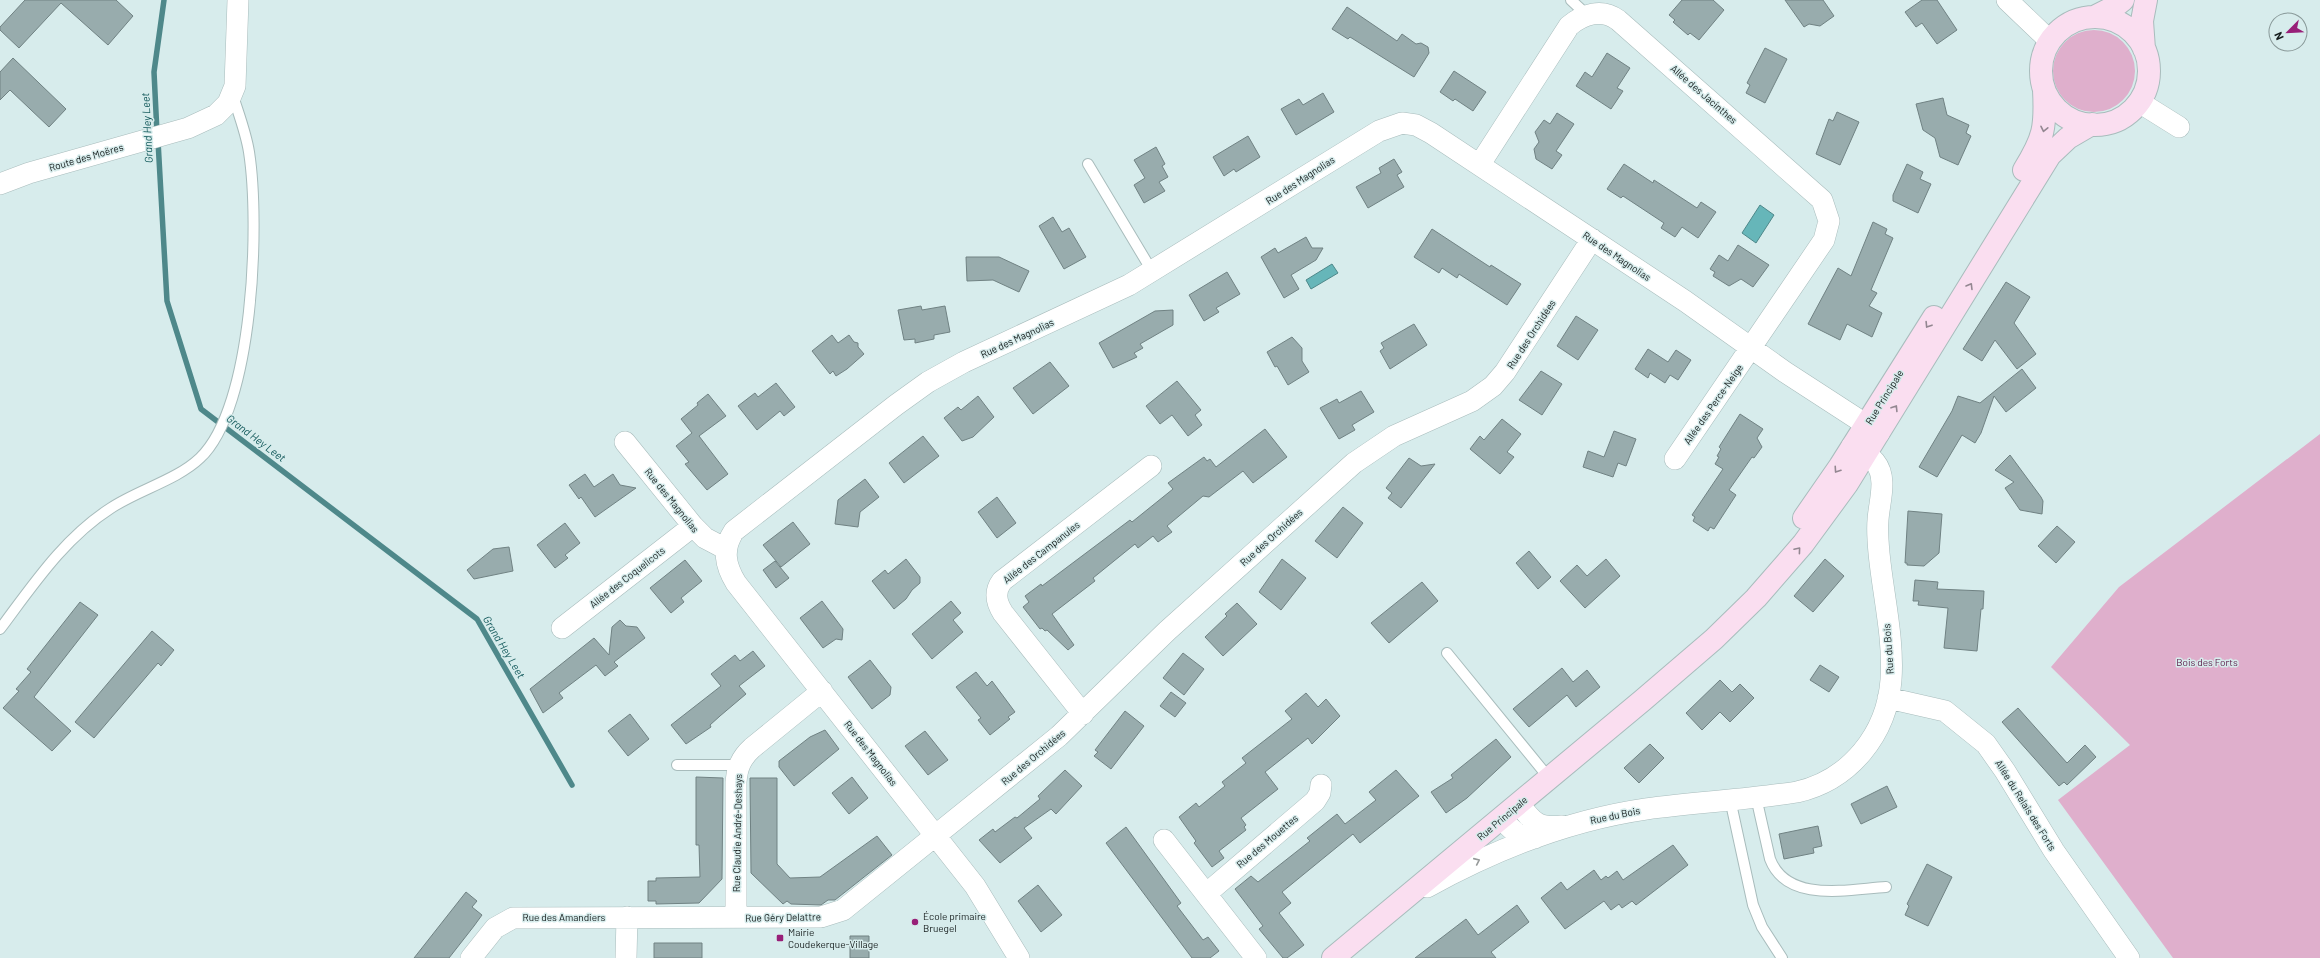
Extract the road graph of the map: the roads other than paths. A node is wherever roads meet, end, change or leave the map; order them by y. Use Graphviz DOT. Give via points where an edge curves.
graph roads {
  1 [pos="238,0"];
  2 [pos="1571,0"];
  3 [pos="2007,0"];
  4 [pos="2124,0"];
  5 [pos="2146,0"];
  6 [pos="1587,15"];
  7 [pos="2094,17"];
  8 [pos="2050,41"];
  9 [pos="2144,49"];
  10 [pos="2044,90"];
  11 [pos="233,94"];
  12 [pos="2139,102"];
  13 [pos="2092,124"];
  14 [pos="2179,126"];
  15 [pos="1088,164"];
  16 [pos="1480,164"];
  17 [pos="0,184"];
  18 [pos="1592,240"];
  19 [pos="1152,271"];
  20 [pos="1752,349"];
  21 [pos="1872,429"];
  22 [pos="625,442"];
  23 [pos="1859,450"];
  24 [pos="1675,459"];
  25 [pos="1151,466"];
  26 [pos="693,526"];
  27 [pos="726,549"];
  28 [pos="562,628"];
  29 [pos="0,629"];
  30 [pos="1447,653"];
  31 [pos="822,692"];
  32 [pos="1888,698"];
  33 [pos="1082,714"];
  34 [pos="677,765"];
  35 [pos="739,765"];
  36 [pos="1549,778"];
  37 [pos="1321,785"];
  38 [pos="1756,797"];
  39 [pos="1730,799"];
  40 [pos="1519,804"];
  41 [pos="1501,818"];
  42 [pos="1579,824"];
  43 [pos="936,836"];
  44 [pos="1535,838"];
  45 [pos="1164,840"];
  46 [pos="1886,887"];
  47 [pos="1206,894"];
  48 [pos="1406,898"];
  49 [pos="627,917"];
  50 [pos="736,917"];
  51 [pos="471,958"];
  52 [pos="626,958"];
  53 [pos="1019,958"];
  54 [pos="1256,958"];
  55 [pos="1333,958"];
  56 [pos="1782,958"];
  57 [pos="2129,958"];
  1 -- 11 [label="street, Route des Moëres" via="236,77"];
  2 -- 6 [label="lane"];
  3 -- 8 [label="street"];
  4 -- 7 [label="street"];
  5 -- 9 [label="street" via="2142,21"];
  6 -- 16 [label="street, Allée des Jacinthes" via="1569,26"];
  6 -- 20 [label="street, Allée des Jacinthes" via="1606,14 1618,20 1818,194 1826,206 1830,221 1827,234"];
  7 -- 8 [label="street" via="2072,22"];
  7 -- 9 [label="street" via="2111,19 2126,27"];
  8 -- 10 [label="street" via="2042,62 2041,79"];
  9 -- 12 [label="street" via="2148,76"];
  10 -- 13 [label="street" via="2053,105 2066,116 2081,123"];
  10 -- 21 [label="street, Rue Principale, one-way" via="2044,128 2034,154"];
  11 -- 17 [label="street, Route des Moëres" via="222,110 208,120"];
  11 -- 29 [label="lane" via="249,153 254,234 244,347 229,414 212,444 201,457 185,469 134,494 81,530 52,560"];
  12 -- 13 [label="street" via="2116,120"];
  12 -- 14 [label="street"];
  21 -- 13 [label="street, Rue Principale, one-way" via="2048,158 2068,138"];
  15 -- 19 [label="lane"];
  16 -- 18 [label="street, Rue des Magnolias"];
  16 -- 19 [label="street, Rue des Magnolias" via="1416,125 1394,124 1378,131 1274,198"];
  18 -- 20 [label="street, Rue des Magnolias" via="1697,309"];
  18 -- 33 [label="street, Rue des Orchidées" via="1505,372 1493,386 1463,406 1394,436 1354,463 1167,631"];
  19 -- 27 [label="street, Rue des Magnolias" via="1100,300 964,362 928,382 734,531"];
  20 -- 21 [label="street, Rue des Magnolias"];
  20 -- 24 [label="street, Allée des Perce-Neige"];
  21 -- 23 [label="street, Rue Principale"];
  22 -- 26 [label="street, Rue des Magnolias"];
  23 -- 32 [label="street, Rue du Bois" via="1879,468 1882,480 1877,532 1891,656"];
  23 -- 36 [label="street, Rue Principale" via="1769,563 1671,676"];
  25 -- 33 [label="street, Allée des Campanules" via="1002,581 997,590 997,602 1002,613"];
  26 -- 27 [label="street, Rue des Magnolias" via="705,538"];
  26 -- 28 [label="street, Allée des Coquelicots"];
  27 -- 31 [label="street, Rue des Magnolias" via="726,562 736,583"];
  30 -- 36 [label="lane"];
  31 -- 35 [label="street, Rue Claudie André-Deshays" via="752,748"];
  31 -- 43 [label="street, Rue des Magnolias"];
  32 -- 38 [label="street, Rue du Bois" via="1877,727 1865,748 1840,774 1807,790"];
  32 -- 57 [label="street, Allée du Relais des Forts" via="1945,711 1986,744 2006,771 2054,851"];
  33 -- 43 [label="street, Rue des Orchidées" via="1021,768"];
  34 -- 35 [label="lane"];
  35 -- 50 [label="street, Rue Claudie André-Deshays" via="736,782"];
  36 -- 40 [label="street, Rue Principale"];
  37 -- 47 [label="street, Rue des Mouettes" via="1315,801"];
  38 -- 39 [label="street, Rue du Bois"];
  38 -- 46 [label="lane" via="1770,859 1778,874 1785,880 1799,887 1814,890"];
  39 -- 42 [label="street, Rue du Bois" via="1646,809"];
  39 -- 56 [label="lane" via="1753,905 1762,927"];
  40 -- 41 [label="street, Rue Principale"];
  40 -- 42 [label="street, Rue du Bois" via="1533,821 1542,825"];
  41 -- 44 [label="street" via="1517,834"];
  41 -- 48 [label="street, Rue Principale"];
  42 -- 44 [label="street, Rue du Bois"];
  43 -- 50 [label="street, Rue Géry Delattre" via="837,913 821,917"];
  43 -- 53 [label="street, Rue des Magnolias" via="983,898"];
  48 -- 44 [label="street, Rue du Bois, one-way" via="1466,866"];
  45 -- 47 [label="street"];
  47 -- 54 [label="street"];
  48 -- 55 [label="street, Rue Principale"];
  49 -- 50 [label="street, Rue Géry Delattre"];
  49 -- 51 [label="street, Rue des Amandiers" via="513,918 495,928"];
  49 -- 52 [label="street"];
}
